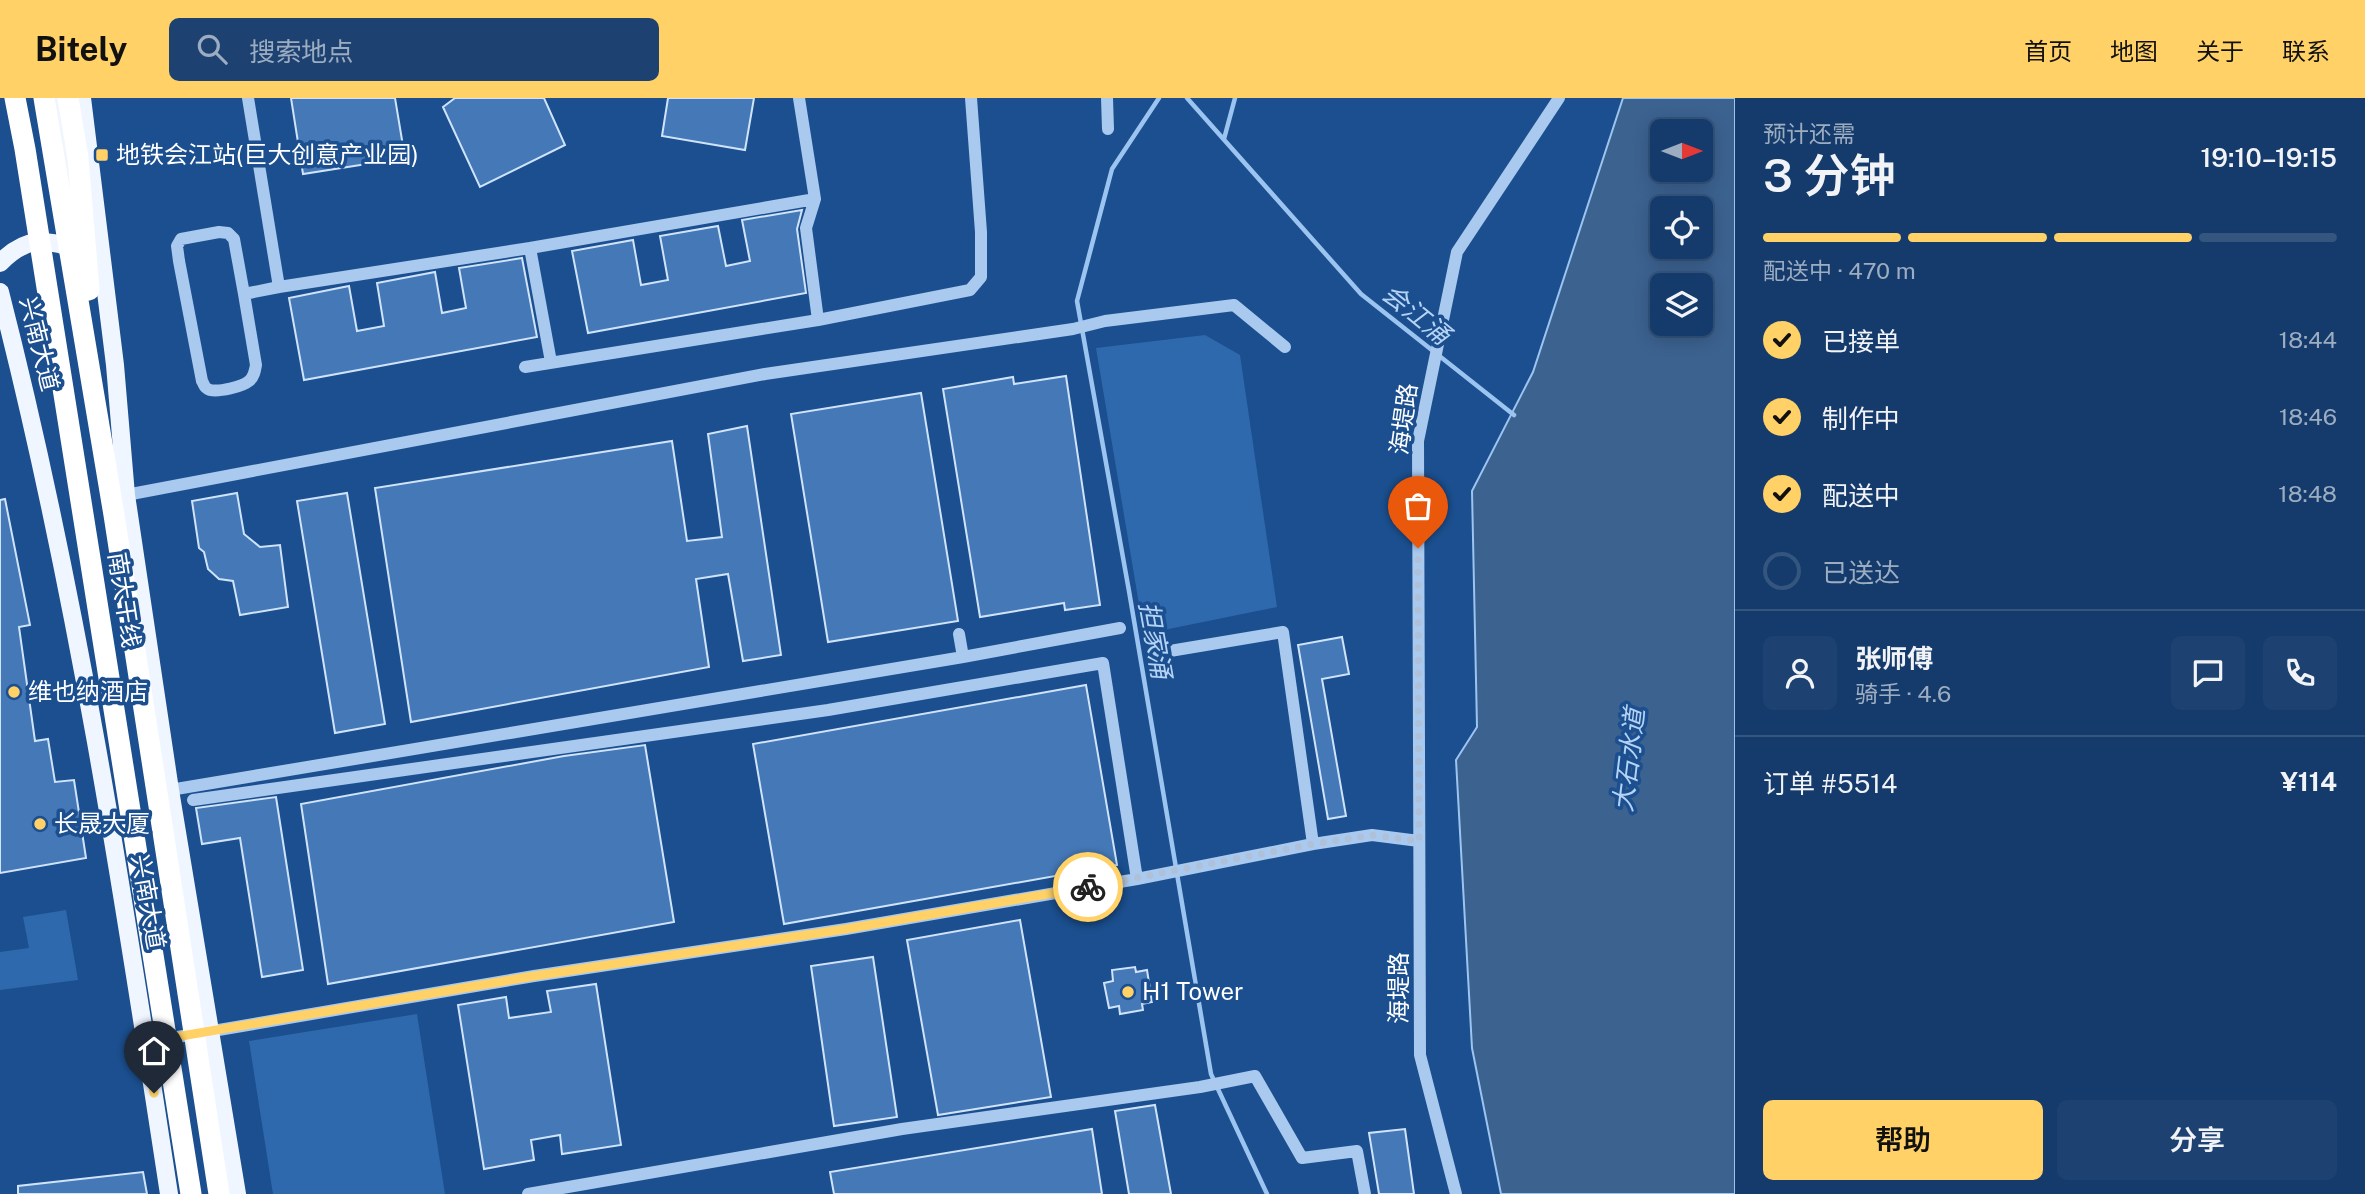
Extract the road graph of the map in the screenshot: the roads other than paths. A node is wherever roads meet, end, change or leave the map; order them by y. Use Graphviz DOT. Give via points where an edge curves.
graph roads {
  1 [pos="16,98"];
  2 [pos="44,98"];
  3 [pos="56,98"];
  4 [pos="68,98"];
  5 [pos="82,98"];
  6 [pos="248,98"];
  7 [pos="799,98"];
  8 [pos="971,98"];
  9 [pos="1107,98"];
  10 [pos="1559,98"];
  11 [pos="1108,129"];
  12 [pos="815,200"];
  13 [pos="530,248"];
  14 [pos="79,250"];
  15 [pos="0,263"];
  16 [pos="279,287"];
  17 [pos="0,292"];
  18 [pos="244,294"];
  19 [pos="818,320"];
  20 [pos="1285,347"];
  21 [pos="551,362"];
  22 [pos="524,367"];
  23 [pos="96,401"];
  24 [pos="125,495"];
  25 [pos="1120,628"];
  26 [pos="958,634"];
  27 [pos="1158,653"];
  28 [pos="962,657"];
  29 [pos="170,790"];
  30 [pos="192,800"];
  31 [pos="1419,841"];
  32 [pos="1313,844"];
  33 [pos="1137,879"];
  34 [pos="211,1032"];
  35 [pos="146,1042"];
  36 [pos="169,1194"];
  37 [pos="191,1194"];
  38 [pos="219,1194"];
  39 [pos="237,1194"];
  40 [pos="528,1194"];
  41 [pos="1365,1194"];
  42 [pos="1455,1194"];
  1 -- 37 [label="highway, 南大干线, bridge"];
  2 -- 23 [label="highway, 南大干线, bridge"];
  3 -- 14 [label="main road, 兴南大道"];
  4 -- 23 [label="highway, bridge" via="78,158"];
  5 -- 24 [label="main road, 兴南大道" via="116,365"];
  6 -- 16 [label="street"];
  7 -- 12 [label="street"];
  8 -- 19 [label="street" via="981,277 970,290"];
  9 -- 11 [label="street"];
  10 -- 31 [label="street, 海堤路" via="1457,252 1418,442"];
  12 -- 13 [label="street"];
  12 -- 19 [label="street" via="806,228"];
  13 -- 16 [label="street"];
  13 -- 21 [label="street"];
  14 -- 15 [label="main road" via="44,241 26,243"];
  14 -- 24 [label="main road, 兴南大道" via="97,386"];
  16 -- 18 [label="street"];
  17 -- 35 [label="main road, 兴南大道" via="30,408 70,606"];
  18 -- 18 [label="street" via="234,239 228,233 181,239 179,261 202,381 211,390 242,386 254,374"];
  19 -- 21 [label="street"];
  20 -- 24 [label="street" via="1234,305 1105,321 765,374"];
  21 -- 22 [label="street"];
  23 -- 38 [label="highway, 南大干线, bridge"];
  24 -- 29 [label="main road, 兴南大道"];
  25 -- 28 [label="street"];
  26 -- 28 [label="street"];
  27 -- 32 [label="street" via="1283,632"];
  28 -- 29 [label="street"];
  29 -- 34 [label="main road, 兴南大道"];
  30 -- 33 [label="street" via="828,710 1103,663"];
  31 -- 32 [label="street" via="1372,835"];
  31 -- 42 [label="street, 海堤路" via="1420,1055"];
  32 -- 33 [label="street"];
  33 -- 34 [label="street"];
  34 -- 35 [label="street"];
  34 -- 39 [label="main road, 兴南大道"];
  35 -- 36 [label="main road, 兴南大道"];
  40 -- 41 [label="street" via="902,1129 1255,1076 1302,1158 1357,1151"];
}
